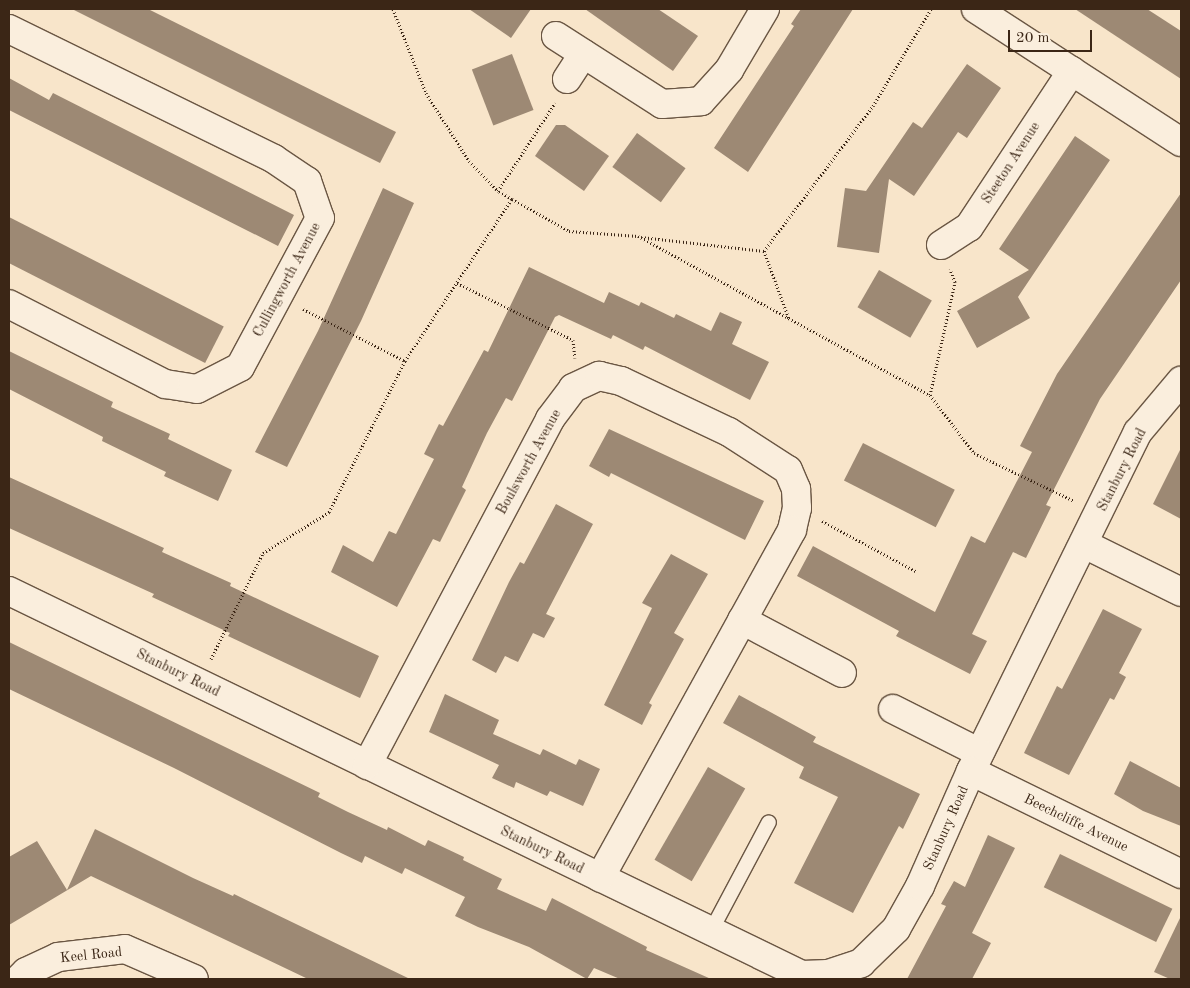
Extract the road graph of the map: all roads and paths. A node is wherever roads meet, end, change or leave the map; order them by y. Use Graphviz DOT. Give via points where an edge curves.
graph roads {
  1 [pos="393,9"];
  2 [pos="766,9"];
  3 [pos="931,9"];
  4 [pos="976,9"];
  5 [pos="9,28"];
  6 [pos="556,36"];
  7 [pos="583,54"];
  8 [pos="1072,71"];
  9 [pos="567,79"];
  10 [pos="1181,142"];
  11 [pos="498,191"];
  12 [pos="512,200"];
  13 [pos="638,236"];
  14 [pos="941,246"];
  15 [pos="764,251"];
  16 [pos="457,282"];
  17 [pos="278,296"];
  18 [pos="9,304"];
  19 [pos="790,319"];
  20 [pos="405,362"];
  21 [pos="1181,381"];
  22 [pos="579,385"];
  23 [pos="930,395"];
  24 [pos="797,508"];
  25 [pos="1099,513"];
  26 [pos="1084,544"];
  27 [pos="917,572"];
  28 [pos="9,591"];
  29 [pos="1181,592"];
  30 [pos="742,620"];
  31 [pos="842,673"];
  32 [pos="199,684"];
  33 [pos="893,709"];
  34 [pos="975,762"];
  35 [pos="367,765"];
  36 [pos="769,822"];
  37 [pos="1181,874"];
  38 [pos="600,878"];
  39 [pos="711,932"];
  40 [pos="866,971"];
  41 [pos="19,979"];
  42 [pos="194,979"];
  1 -- 11 [label="path" via="426,93 469,161"];
  2 -- 7 [label="street" via="729,70 701,102 662,104"];
  3 -- 15 [label="path" via="873,106"];
  4 -- 8 [label="street"];
  5 -- 17 [label="street, Cullingworth Avenue" via="274,159 307,181 320,218"];
  6 -- 7 [label="street"];
  7 -- 9 [label="street"];
  8 -- 10 [label="street"];
  8 -- 14 [label="street, Steeton Avenue" via="970,227"];
  9 -- 11 [label="path"];
  11 -- 12 [label="path"];
  12 -- 13 [label="path" via="569,231"];
  12 -- 16 [label="path"];
  13 -- 15 [label="path"];
  13 -- 19 [label="path"];
  14 -- 23 [label="path" via="955,282"];
  15 -- 19 [label="path"];
  16 -- 20 [label="path"];
  16 -- 22 [label="path" via="573,340"];
  17 -- 18 [label="street, Cullingworth Avenue" via="240,367 197,389 165,384"];
  17 -- 20 [label="path"];
  19 -- 23 [label="path"];
  20 -- 32 [label="path" via="329,512 263,553"];
  21 -- 25 [label="street, Stanbury Road" via="1138,432"];
  22 -- 24 [label="street, Boulsworth Avenue" via="599,376 622,381 751,444 788,470 796,489"];
  22 -- 35 [label="street, Boulsworth Avenue" via="573,388 550,419"];
  23 -- 25 [label="path" via="974,453"];
  24 -- 27 [label="path"];
  24 -- 30 [label="street, Boulsworth Avenue" via="792,530"];
  25 -- 26 [label="street, Stanbury Road"];
  26 -- 29 [label="street"];
  26 -- 34 [label="street, Stanbury Road"];
  28 -- 32 [label="street, Stanbury Road"];
  30 -- 31 [label="street"];
  30 -- 38 [label="street, Boulsworth Avenue"];
  32 -- 35 [label="street, Stanbury Road"];
  33 -- 34 [label="street"];
  34 -- 37 [label="street, Beechcliffe Avenue"];
  34 -- 40 [label="street, Stanbury Road" via="920,886 896,929"];
  35 -- 38 [label="street, Stanbury Road"];
  36 -- 39 [label="lane"];
  38 -- 39 [label="street, Stanbury Road"];
  39 -- 40 [label="street, Stanbury Road" via="802,975"];
  41 -- 42 [label="street, Keel Road" via="26,972 58,957 125,949"];
}
